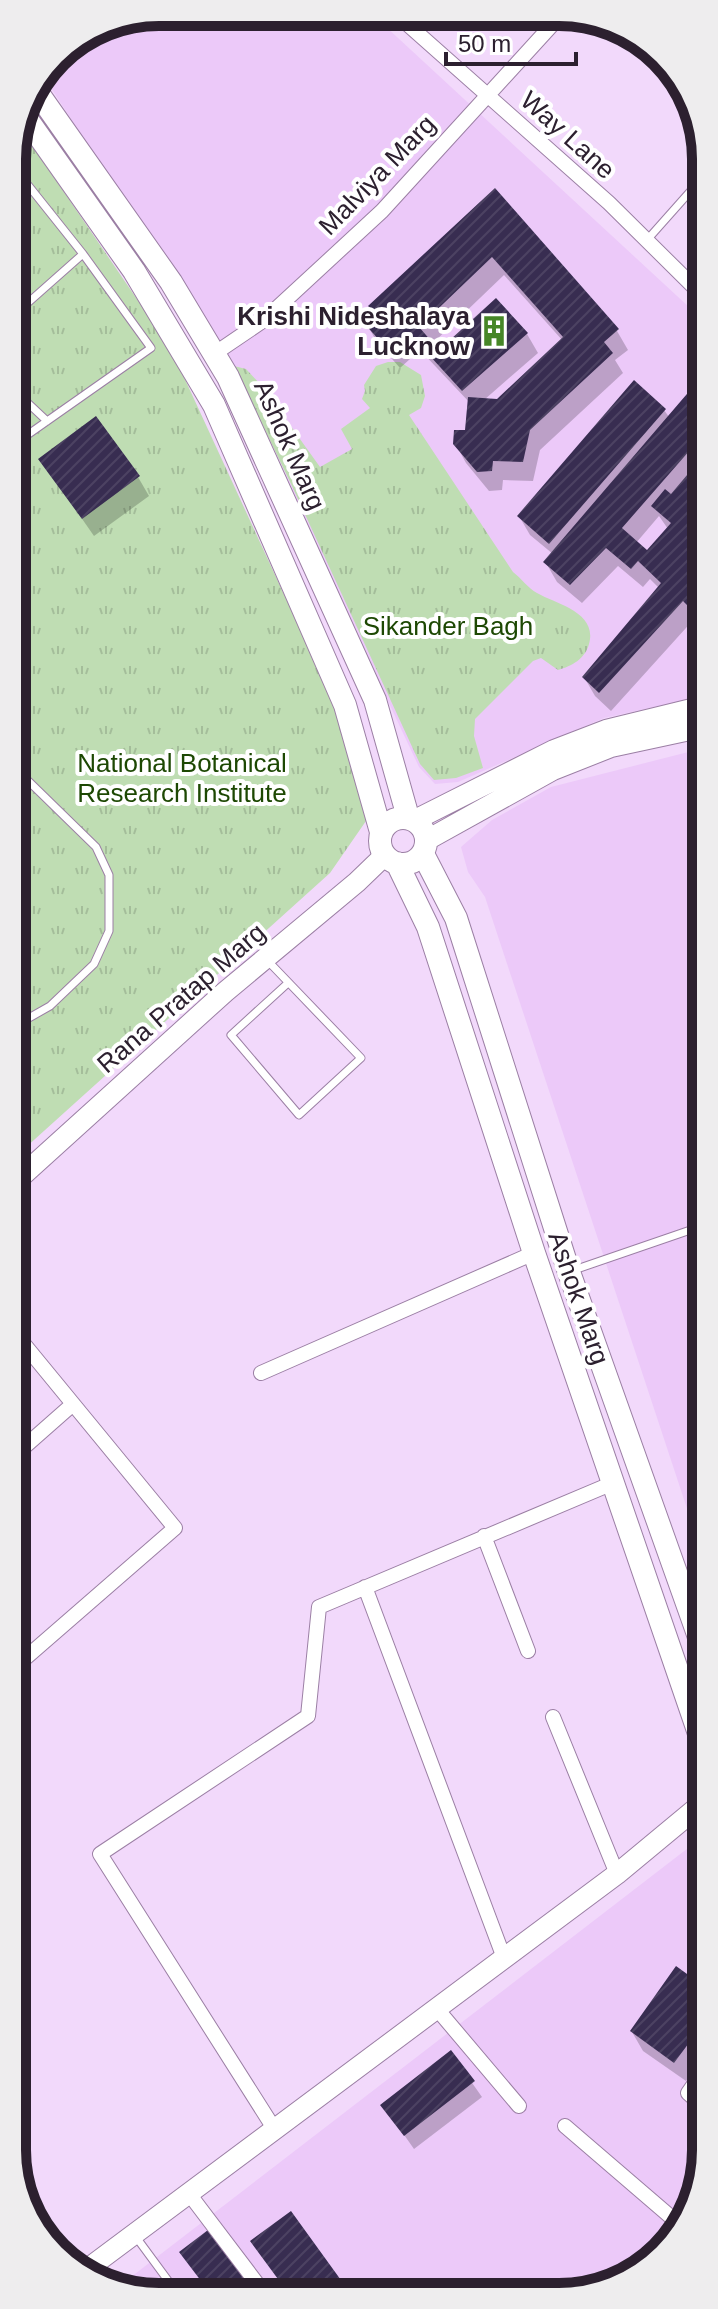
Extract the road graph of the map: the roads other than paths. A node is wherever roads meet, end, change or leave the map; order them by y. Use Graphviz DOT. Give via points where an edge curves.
graph roads {
  1 [pos="410,26"];
  2 [pos="551,26"];
  3 [pos="486,94"];
  4 [pos="41,98"];
  5 [pos="31,125"];
  6 [pos="26,183"];
  7 [pos="692,189"];
  8 [pos="647,240"];
  9 [pos="83,254"];
  10 [pos="692,285"];
  11 [pos="26,304"];
  12 [pos="172,333"];
  13 [pos="151,348"];
  14 [pos="214,354"];
  15 [pos="26,401"];
  16 [pos="47,421"];
  17 [pos="26,436"];
  18 [pos="692,709"];
  19 [pos="692,730"];
  20 [pos="26,779"];
  21 [pos="381,832"];
  22 [pos="418,833"];
  23 [pos="391,859"];
  24 [pos="265,958"];
  25 [pos="288,983"];
  26 [pos="26,1020"];
  27 [pos="26,1172"];
  28 [pos="692,1229"];
  29 [pos="534,1253"];
  30 [pos="569,1272"];
  31 [pos="26,1347"];
  32 [pos="261,1373"];
  33 [pos="73,1404"];
  34 [pos="26,1445"];
  35 [pos="613,1483"];
  36 [pos="484,1536"];
  37 [pos="365,1587"];
  38 [pos="692,1617"];
  39 [pos="528,1651"];
  40 [pos="26,1658"];
  41 [pos="692,1684"];
  42 [pos="553,1717"];
  43 [pos="692,1812"];
  44 [pos="617,1874"];
  45 [pos="504,1958"];
  46 [pos="437,2009"];
  47 [pos="519,2106"];
  48 [pos="565,2126"];
  49 [pos="275,2130"];
  50 [pos="190,2195"];
  51 [pos="673,2219"];
  52 [pos="135,2235"];
  53 [pos="93,2265"];
  54 [pos="170,2283"];
  55 [pos="257,2283"];
  1 -- 3 [label="street, Way Lane"];
  2 -- 3 [label="street, Malviya Marg"];
  3 -- 8 [label="street, Way Lane"];
  3 -- 14 [label="street, Malviya Marg" via="382,211 264,320"];
  4 -- 14 [label="main road, Ashok Marg" via="171,282"];
  5 -- 12 [label="main road, Ashok Marg"];
  6 -- 9 [label="lane"];
  7 -- 8 [label="lane"];
  8 -- 10 [label="street, Way Lane"];
  9 -- 11 [label="lane"];
  9 -- 13 [label="lane"];
  12 -- 13 [label="lane"];
  12 -- 21 [label="main road, Ashok Marg" via="214,405 345,705"];
  13 -- 16 [label="lane"];
  14 -- 22 [label="main road, Ashok Marg" via="375,700"];
  15 -- 16 [label="lane"];
  16 -- 17 [label="lane"];
  18 -- 22 [label="main road" via="606,730 554,750"];
  19 -- 22 [label="main road" via="611,747"];
  20 -- 26 [label="lane" via="96,847 109,875 109,931 94,964 50,1006"];
  21 -- 22 [label="main road" via="392,820"];
  21 -- 23 [label="main road, Ashok Marg"];
  22 -- 23 [label="main road" via="412,863"];
  22 -- 30 [label="main road, Ashok Marg" via="456,918"];
  23 -- 24 [label="main road, Rana Pratap Marg"];
  23 -- 29 [label="main road, Ashok Marg" via="428,927"];
  24 -- 25 [label="lane"];
  24 -- 27 [label="main road, Rana Pratap Marg"];
  25 -- 25 [label="lane" via="361,1058 299,1115 231,1035"];
  28 -- 30 [label="lane"];
  29 -- 32 [label="street"];
  29 -- 35 [label="main road, Ashok Marg"];
  30 -- 38 [label="main road, Ashok Marg"];
  31 -- 33 [label="street"];
  33 -- 34 [label="street"];
  33 -- 40 [label="street" via="175,1528"];
  35 -- 36 [label="street"];
  35 -- 41 [label="main road, Ashok Marg"];
  36 -- 37 [label="street"];
  36 -- 39 [label="street"];
  37 -- 45 [label="street"];
  37 -- 49 [label="street" via="319,1607 308,1716 100,1854"];
  42 -- 44 [label="street"];
  43 -- 44 [label="main road"];
  44 -- 45 [label="main road"];
  45 -- 46 [label="main road"];
  46 -- 47 [label="street"];
  46 -- 49 [label="main road"];
  48 -- 51 [label="street"];
  49 -- 50 [label="main road"];
  50 -- 52 [label="main road"];
  50 -- 55 [label="street"];
  52 -- 53 [label="main road"];
  52 -- 54 [label="lane"];
}
